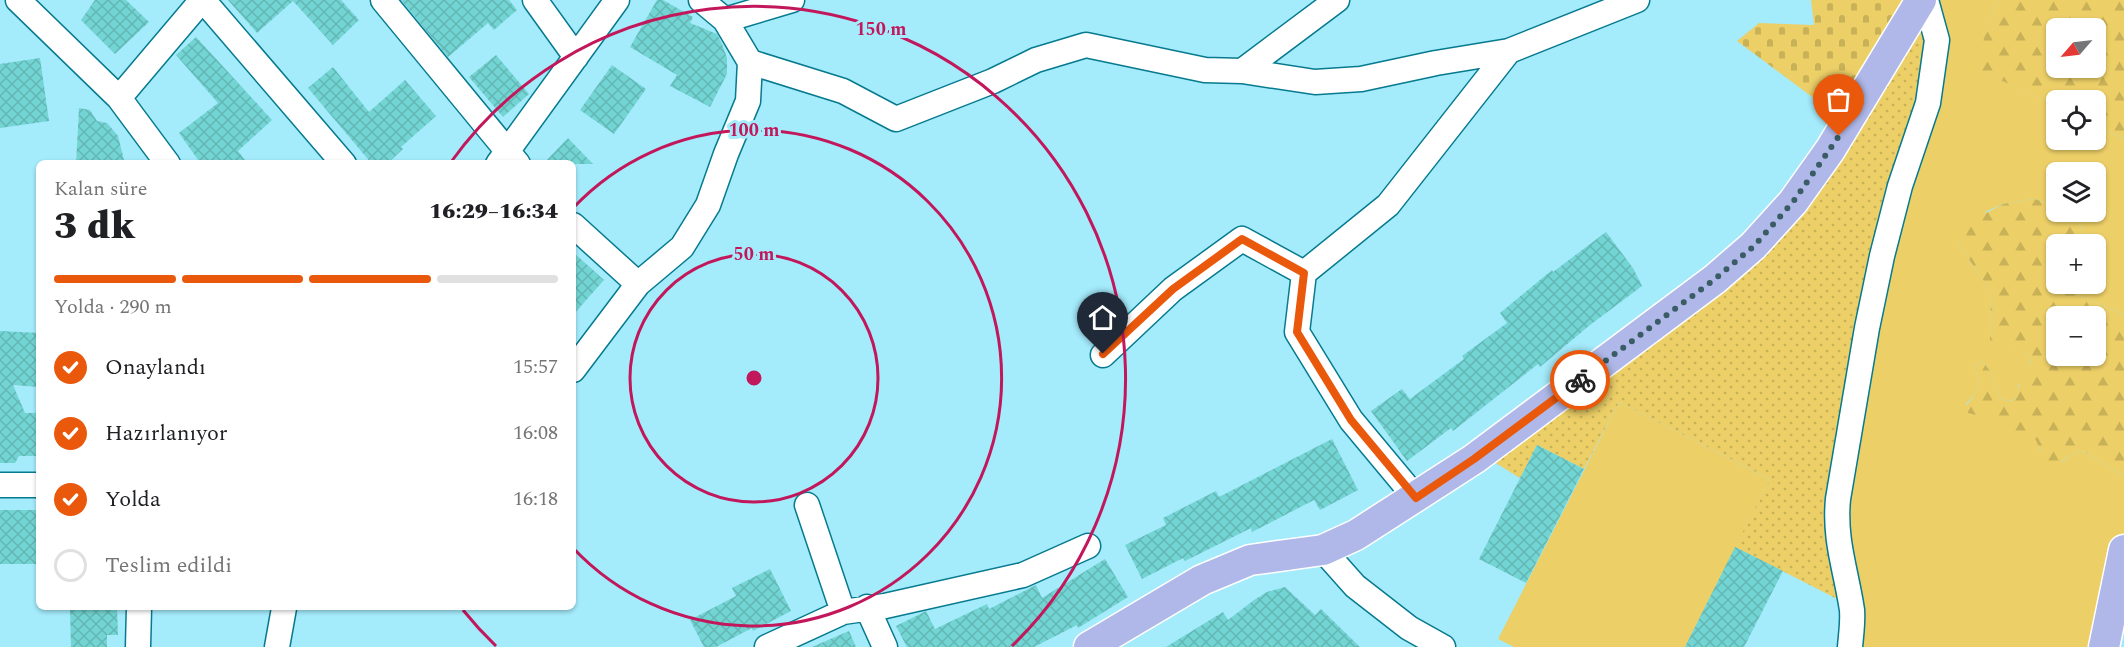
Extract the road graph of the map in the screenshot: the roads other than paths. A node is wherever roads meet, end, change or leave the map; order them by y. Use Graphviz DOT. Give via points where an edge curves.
graph roads {
  1 [pos="18,0"];
  2 [pos="202,0"];
  3 [pos="383,0"];
  4 [pos="535,0"];
  5 [pos="617,0"];
  6 [pos="792,0"];
  7 [pos="1337,0"];
  8 [pos="1637,0"];
  9 [pos="1921,0"];
  10 [pos="1926,0"];
  11 [pos="719,8"];
  12 [pos="1509,51"];
  13 [pos="576,57"];
  14 [pos="750,62"];
  15 [pos="1242,71"];
  16 [pos="118,98"];
  17 [pos="508,159"];
  18 [pos="165,160"];
  19 [pos="341,160"];
  20 [pos="576,228"];
  21 [pos="1304,273"];
  22 [pos="638,284"];
  23 [pos="1103,354"];
  24 [pos="576,366"];
  25 [pos="0,485"];
  26 [pos="36,485"];
  27 [pos="1416,498"];
  28 [pos="807,505"];
  29 [pos="1088,546"];
  30 [pos="1323,550"];
  31 [pos="2124,550"];
  32 [pos="867,607"];
  33 [pos="139,610"];
  34 [pos="284,610"];
  35 [pos="843,612"];
  36 [pos="1103,643"];
  37 [pos="138,647"];
  38 [pos="276,647"];
  39 [pos="767,647"];
  40 [pos="885,647"];
  41 [pos="1443,647"];
  42 [pos="1850,647"];
  43 [pos="2104,647"];
  1 -- 16 [label="street"];
  2 -- 16 [label="street"];
  2 -- 19 [label="street"];
  3 -- 17 [label="street"];
  4 -- 13 [label="street"];
  5 -- 13 [label="street"];
  6 -- 11 [label="street"];
  7 -- 15 [label="street"];
  8 -- 12 [label="street"];
  9 -- 27 [label="main road" via="1830,150 1793,202 1754,246 1474,459"];
  10 -- 42 [label="street" via="1937,40 1928,103 1882,256 1838,499 1839,547 1852,612"];
  11 -- 14 [label="street"];
  12 -- 15 [label="street" via="1361,79 1315,82"];
  12 -- 21 [label="street" via="1388,205"];
  13 -- 17 [label="street"];
  14 -- 15 [label="street" via="843,91 897,118 1036,60 1086,45 1205,70"];
  14 -- 22 [label="street" via="748,101 708,205 682,247"];
  16 -- 18 [label="street"];
  20 -- 22 [label="street"];
  21 -- 23 [label="street" via="1242,239 1173,289"];
  21 -- 27 [label="street" via="1297,332 1351,420"];
  22 -- 24 [label="street"];
  25 -- 26 [label="street"];
  27 -- 30 [label="main road" via="1356,535"];
  28 -- 35 [label="street"];
  29 -- 32 [label="street" via="1023,575"];
  30 -- 36 [label="main road" via="1250,560 1202,580"];
  30 -- 41 [label="street" via="1354,586 1409,628"];
  31 -- 43 [label="main road"];
  32 -- 35 [label="street"];
  32 -- 40 [label="street"];
  33 -- 37 [label="street"];
  34 -- 38 [label="street"];
  35 -- 39 [label="street"];
}
